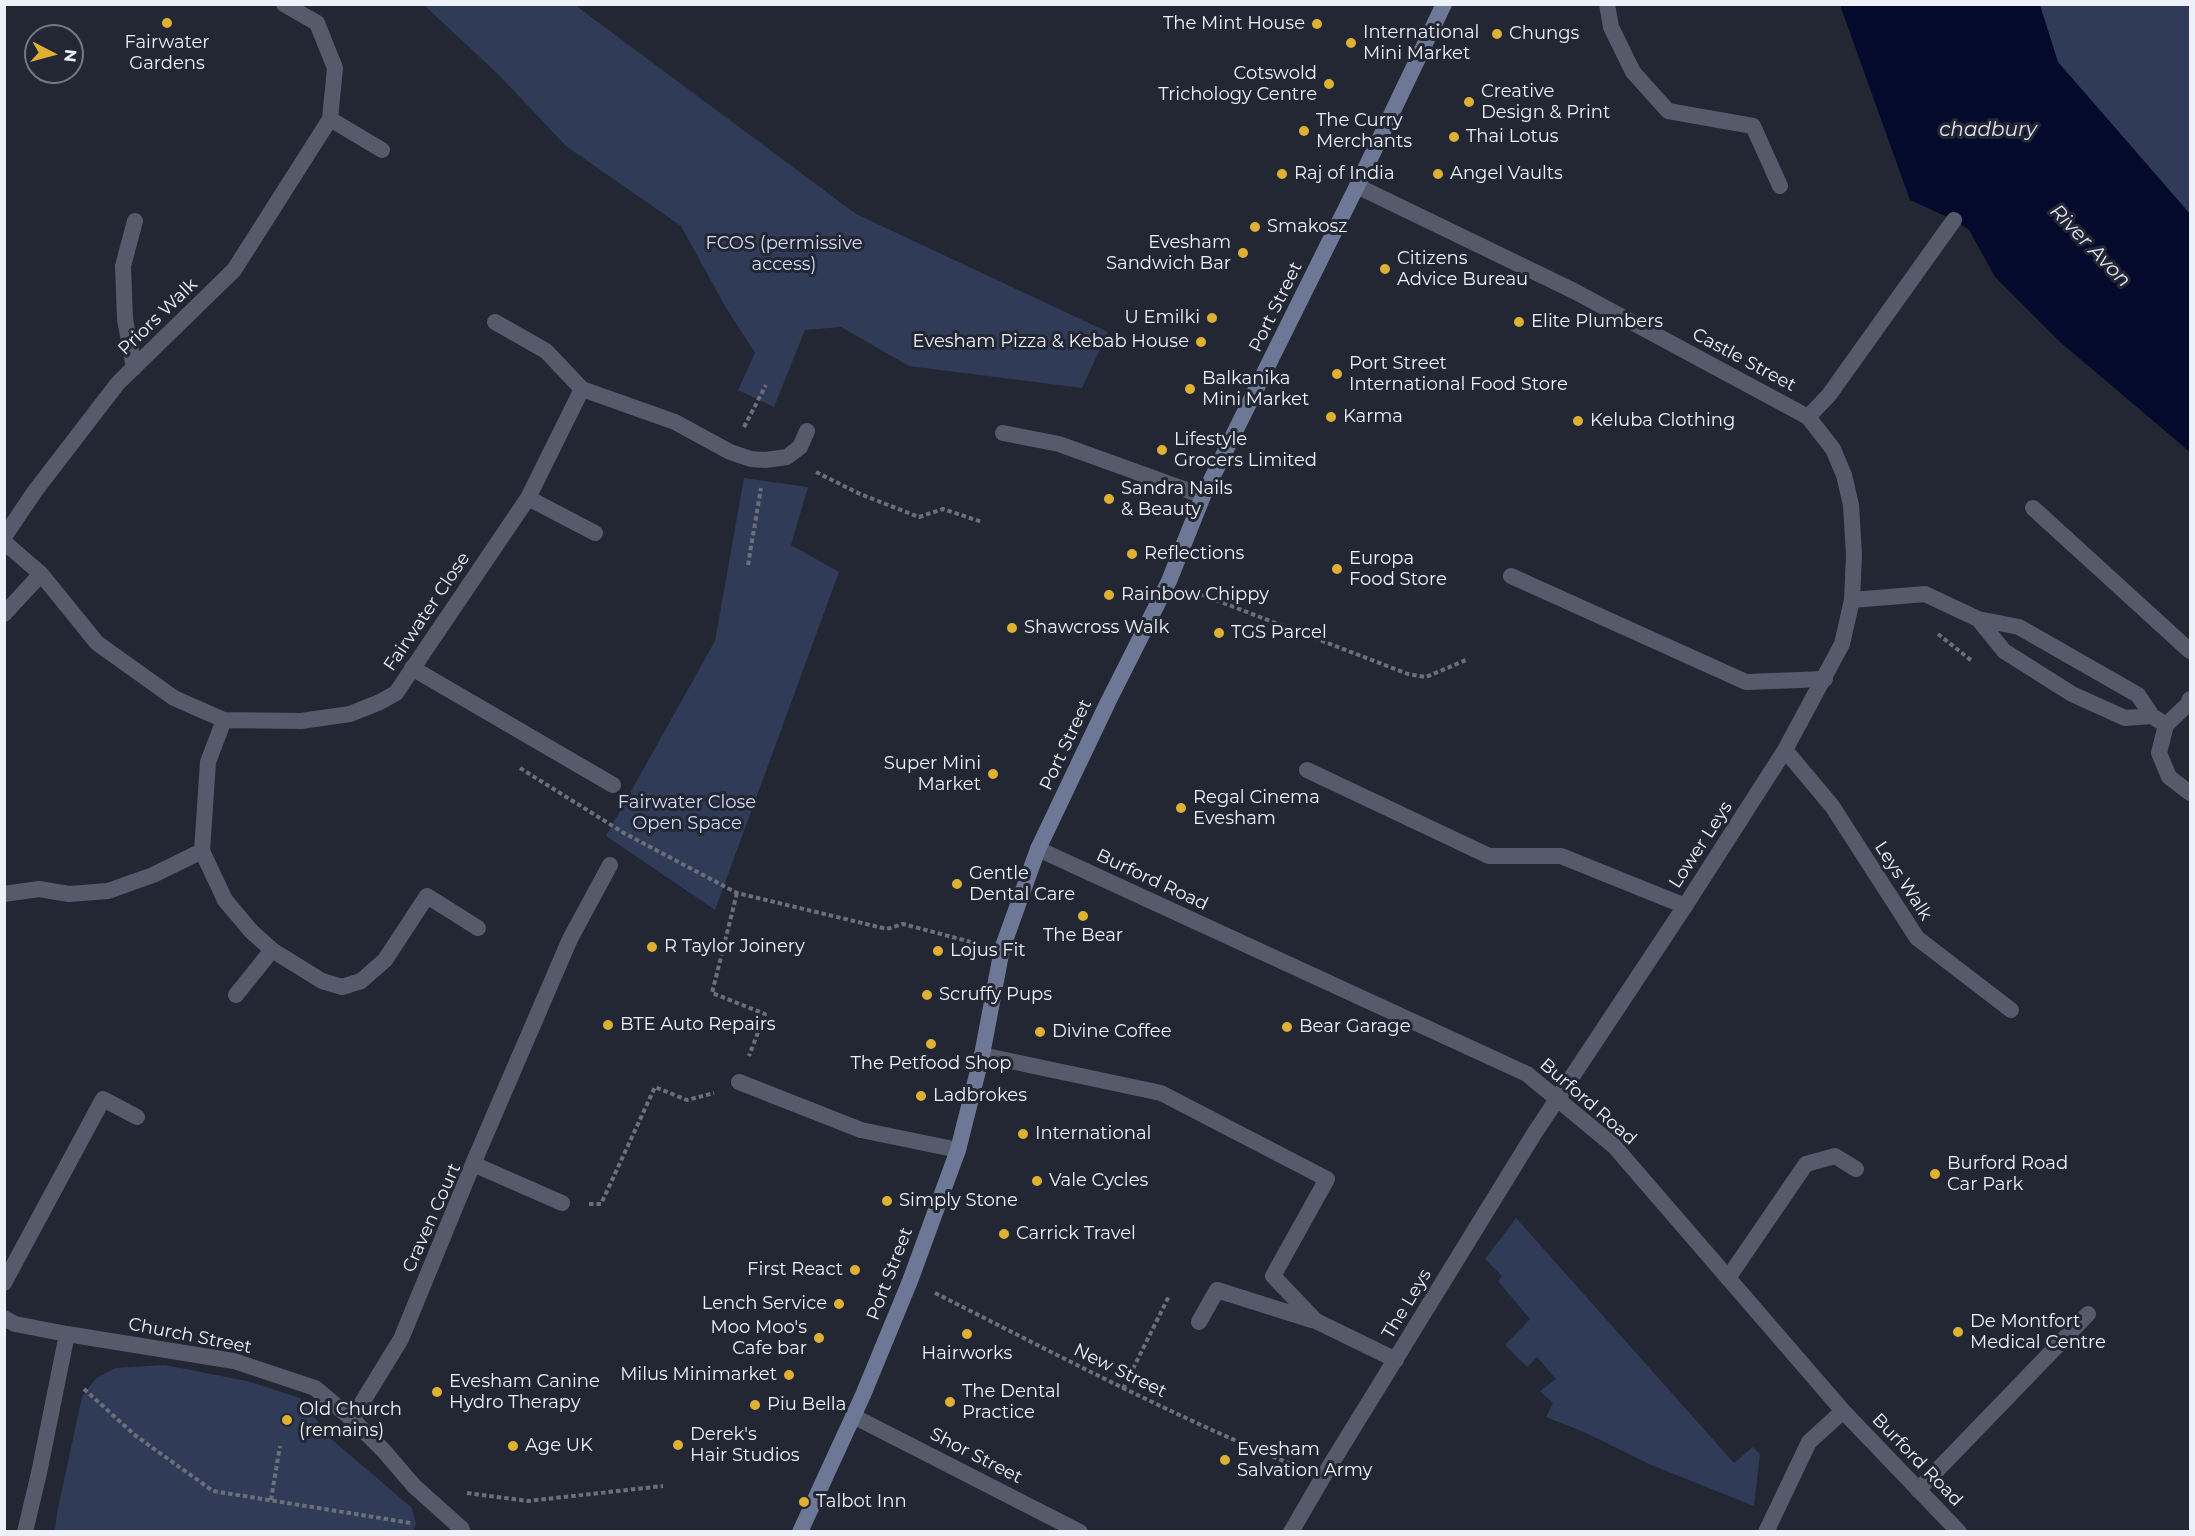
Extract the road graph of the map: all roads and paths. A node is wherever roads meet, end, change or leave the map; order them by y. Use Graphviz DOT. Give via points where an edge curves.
graph roads {
  1 [pos="284,4"];
  2 [pos="1444,4"];
  3 [pos="1607,4"];
  4 [pos="330,119"];
  5 [pos="382,150"];
  6 [pos="1358,186"];
  7 [pos="1780,186"];
  8 [pos="1954,220"];
  9 [pos="135,221"];
  10 [pos="495,322"];
  11 [pos="134,368"];
  12 [pos="766,385"];
  13 [pos="582,389"];
  14 [pos="1808,417"];
  15 [pos="807,431"];
  16 [pos="1003,433"];
  17 [pos="730,452"];
  18 [pos="765,460"];
  19 [pos="812,470"];
  20 [pos="1203,496"];
  21 [pos="528,498"];
  22 [pos="2033,508"];
  23 [pos="982,522"];
  24 [pos="596,533"];
  25 [pos="4,537"];
  26 [pos="4,542"];
  27 [pos="748,565"];
  28 [pos="40,574"];
  29 [pos="1511,576"];
  30 [pos="1169,581"];
  31 [pos="1852,600"];
  32 [pos="4,614"];
  33 [pos="1978,619"];
  34 [pos="1931,629"];
  35 [pos="2190,651"];
  36 [pos="1466,660"];
  37 [pos="1975,663"];
  38 [pos="412,668"];
  39 [pos="1824,679"];
  40 [pos="2190,699"];
  41 [pos="224,720"];
  42 [pos="2159,721"];
  43 [pos="1785,750"];
  44 [pos="512,763"];
  45 [pos="1307,770"];
  46 [pos="613,785"];
  47 [pos="2190,793"];
  48 [pos="1038,849"];
  49 [pos="202,851"];
  50 [pos="610,865"];
  51 [pos="737,893"];
  52 [pos="4,894"];
  53 [pos="1685,906"];
  54 [pos="478,928"];
  55 [pos="1002,949"];
  56 [pos="272,950"];
  57 [pos="236,995"];
  58 [pos="2011,1010"];
  59 [pos="982,1055"];
  60 [pos="739,1082"];
  61 [pos="1557,1098"];
  62 [pos="137,1117"];
  63 [pos="958,1150"];
  64 [pos="473,1164"];
  65 [pos="1856,1169"];
  66 [pos="562,1203"];
  67 [pos="1728,1278"];
  68 [pos="910,1281"];
  69 [pos="4,1283"];
  70 [pos="1169,1296"];
  71 [pos="2088,1314"];
  72 [pos="4,1318"];
  73 [pos="1316,1321"];
  74 [pos="1199,1322"];
  75 [pos="67,1334"];
  76 [pos="1396,1360"];
  77 [pos="60,1368"];
  78 [pos="1123,1389"];
  79 [pos="1843,1411"];
  80 [pos="853,1416"];
  81 [pos="352,1419"];
  82 [pos="280,1446"];
  83 [pos="1323,1477"];
  84 [pos="414,1486"];
  85 [pos="663,1486"];
  86 [pos="1917,1490"];
  87 [pos="271,1500"];
  88 [pos="462,1531"];
  89 [pos="25,1532"];
  90 [pos="800,1532"];
  91 [pos="1080,1532"];
  92 [pos="1291,1532"];
  93 [pos="1766,1532"];
  94 [pos="1959,1532"];
  1 -- 4 [label="street, Priors Walk" via="317,23 335,68"];
  2 -- 6 [label="main road, Port Street"];
  3 -- 7 [label="street" via="1611,27 1633,72 1668,111 1753,126"];
  4 -- 5 [label="street"];
  4 -- 11 [label="street, Priors Walk" via="234,270"];
  6 -- 14 [label="street, Castle Street" via="1574,291"];
  6 -- 20 [label="main road, Port Street"];
  8 -- 14 [label="street" via="1829,395"];
  9 -- 11 [label="street" via="123,266 125,319"];
  10 -- 13 [label="street" via="546,351"];
  11 -- 25 [label="street, Priors Walk" via="118,383"];
  12 -- 17 [label="path"];
  13 -- 17 [label="street" via="675,423"];
  13 -- 21 [label="street, Fairwater Close"];
  14 -- 31 [label="street, Castle Street" via="1829,443 1844,475 1853,535"];
  15 -- 18 [label="street" via="800,447 787,457"];
  16 -- 20 [label="street" via="1059,444"];
  17 -- 18 [label="street"];
  18 -- 27 [label="path"];
  19 -- 23 [label="path" via="919,517 943,509"];
  20 -- 30 [label="main road, Port Street"];
  21 -- 24 [label="street"];
  21 -- 38 [label="street, Fairwater Close"];
  22 -- 35 [label="street"];
  26 -- 28 [label="street, Fairwater Close"];
  28 -- 32 [label="street"];
  28 -- 41 [label="street, Fairwater Close" via="97,643 174,698"];
  29 -- 39 [label="street" via="1746,682"];
  30 -- 36 [label="path" via="1408,674 1426,677"];
  30 -- 48 [label="main road, Port Street"];
  31 -- 33 [label="street" via="1925,594"];
  31 -- 39 [label="street, Lower Leys" via="1842,644"];
  33 -- 42 [label="street" via="2019,627 2138,695"];
  33 -- 42 [label="street" via="2004,651 2072,694 2124,718"];
  34 -- 37 [label="path"];
  38 -- 41 [label="street, Fairwater Close" via="396,693 350,714 301,721"];
  38 -- 46 [label="street"];
  39 -- 43 [label="street, Lower Leys"];
  40 -- 42 [label="street" via="2187,705"];
  41 -- 49 [label="street" via="208,762"];
  42 -- 47 [label="street" via="2159,753 2169,777"];
  43 -- 53 [label="street, Lower Leys"];
  43 -- 58 [label="street, Leys Walk" via="1832,806 1917,938"];
  44 -- 51 [label="path" via="624,833"];
  45 -- 53 [label="street" via="1489,856 1561,856"];
  48 -- 55 [label="main road, Port Street"];
  48 -- 61 [label="street, Burford Road" via="1527,1074"];
  49 -- 52 [label="street" via="108,891 69,894 39,889"];
  49 -- 56 [label="street" via="225,900"];
  50 -- 64 [label="street" via="570,939"];
  51 -- 55 [label="path" via="887,929 903,924"];
  51 -- 60 [label="path" via="712,993 765,1014"];
  53 -- 61 [label="street, Lower Leys"];
  54 -- 56 [label="street" via="427,896 385,960 361,981 342,987 322,981"];
  55 -- 59 [label="main road, Port Street"];
  56 -- 57 [label="street"];
  59 -- 63 [label="main road, Port Street"];
  59 -- 73 [label="street" via="1161,1093 1327,1179 1273,1276"];
  60 -- 63 [label="street" via="861,1130"];
  60 -- 66 [label="path" via="709,1096 687,1100 654,1087 600,1204"];
  61 -- 67 [label="street, Burford Road" via="1614,1146"];
  61 -- 76 [label="street, The Leys"];
  62 -- 69 [label="street" via="103,1099"];
  63 -- 68 [label="main road, Port Street"];
  64 -- 66 [label="street, Craven Court"];
  64 -- 81 [label="street, Craven Court" via="401,1339"];
  65 -- 67 [label="street" via="1835,1156 1806,1164"];
  67 -- 79 [label="street, Burford Road"];
  68 -- 78 [label="path, New Street"];
  68 -- 80 [label="main road, Port Street"];
  70 -- 78 [label="path"];
  71 -- 86 [label="street"];
  72 -- 75 [label="street, Church Street" via="15,1324"];
  73 -- 74 [label="street" via="1217,1290"];
  73 -- 76 [label="street"];
  75 -- 77 [label="street"];
  75 -- 81 [label="street, Church Street" via="234,1360 315,1388"];
  76 -- 83 [label="street, The Leys"];
  77 -- 87 [label="path" via="135,1436 213,1491"];
  77 -- 89 [label="street"];
  78 -- 83 [label="path, New Street"];
  79 -- 86 [label="street, Burford Road"];
  79 -- 93 [label="street" via="1809,1442"];
  80 -- 90 [label="main road, Port Street"];
  80 -- 91 [label="street, Shor Street"];
  81 -- 84 [label="street, Church Street"];
  82 -- 87 [label="path"];
  83 -- 92 [label="street, The Leys"];
  84 -- 85 [label="path" via="528,1501"];
  84 -- 88 [label="street, Church Street"];
  86 -- 94 [label="street, Burford Road"];
  87 -- 88 [label="path"];
}
